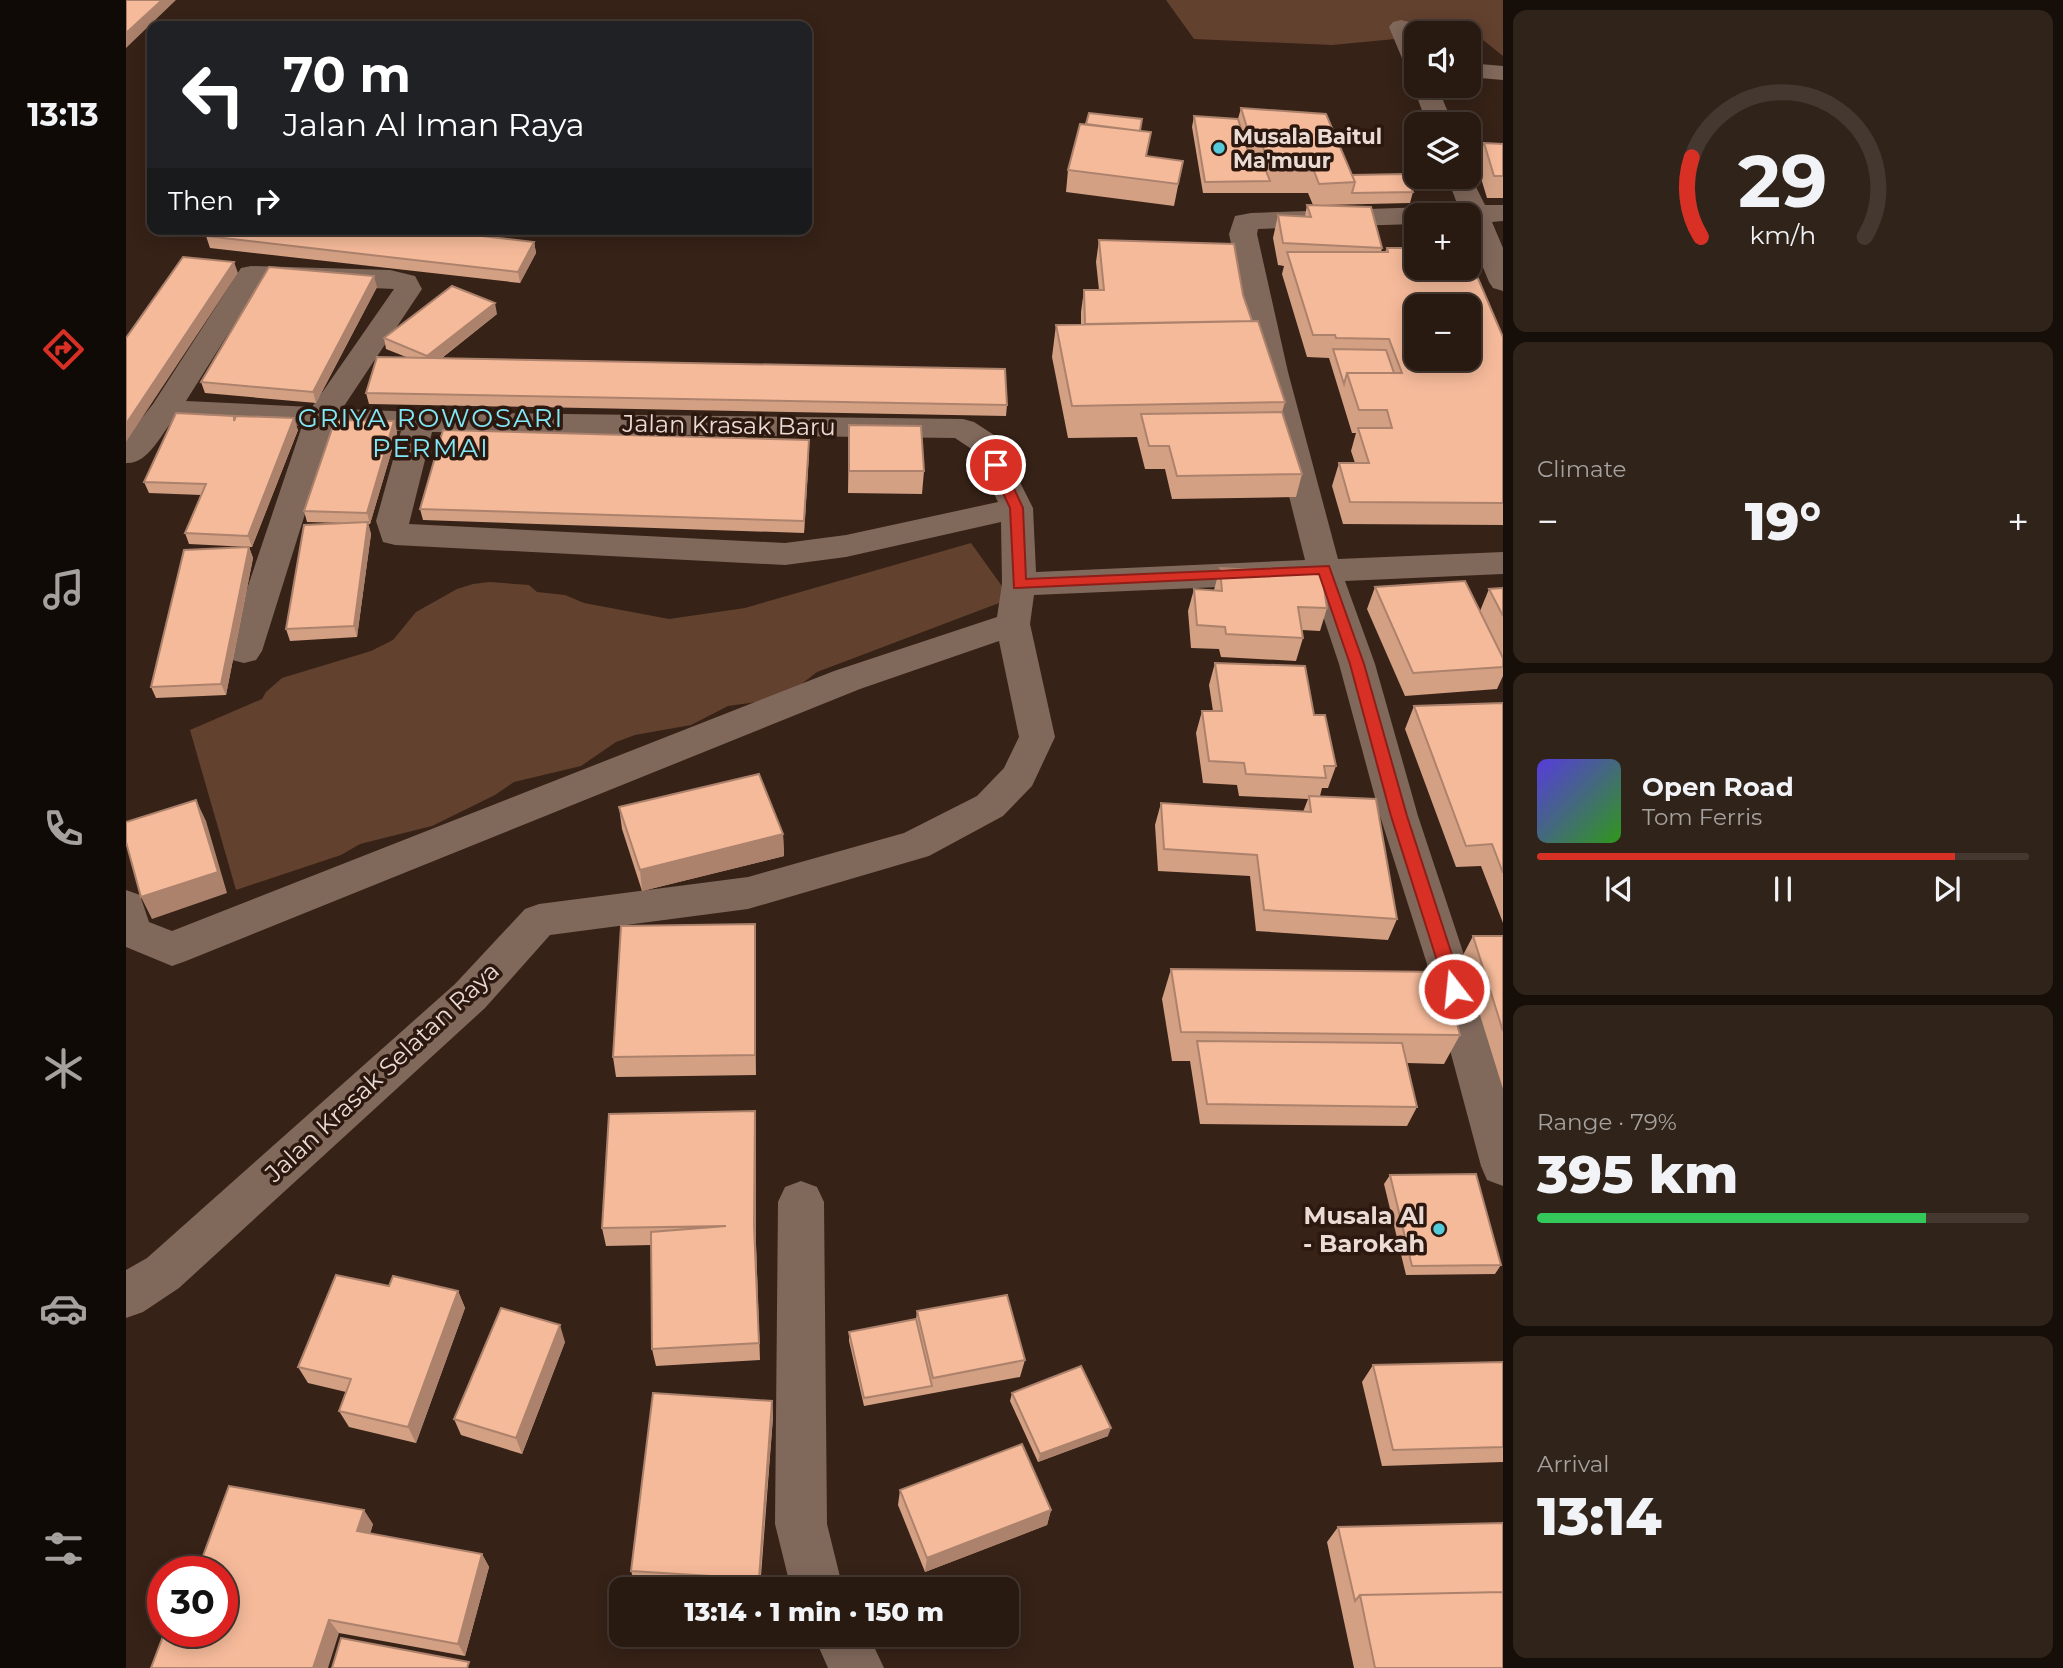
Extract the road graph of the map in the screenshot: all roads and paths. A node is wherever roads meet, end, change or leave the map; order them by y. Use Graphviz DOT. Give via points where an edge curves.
graph roads {
  1 [pos="1401,27"];
  2 [pos="1404,34"];
  3 [pos="1481,71"];
  4 [pos="1503,73"];
  5 [pos="1481,213"];
  6 [pos="1503,213"];
  7 [pos="1404,216"];
  8 [pos="1481,228"];
  9 [pos="1503,282"];
  10 [pos="165,410"];
  11 [pos="320,418"];
  12 [pos="419,422"];
  13 [pos="130,454"];
  14 [pos="1017,508"];
  15 [pos="1503,563"];
  16 [pos="1324,569"];
  17 [pos="1019,584"];
  18 [pos="1013,624"];
  19 [pos="244,651"];
  20 [pos="126,906"];
  21 [pos="1503,1166"];
  22 [pos="801,1202"];
  23 [pos="126,1296"];
  24 [pos="814,1577"];
  25 [pos="846,1647"];
  26 [pos="857,1668"];
  1 -- 2 [label="street"];
  3 -- 4 [label="street"];
  5 -- 6 [label="street"];
  7 -- 16 [label="street" via="1251,221 1243,226 1273,372"];
  8 -- 9 [label="street"];
  10 -- 11 [label="street, Jalan Krasak Baru"];
  10 -- 11 [label="street" via="251,274 405,282 408,289"];
  10 -- 13 [label="street"];
  11 -- 12 [label="street, Jalan Krasak Baru"];
  11 -- 19 [label="street"];
  12 -- 14 [label="street, Jalan Krasak Baru" via="963,429 986,444"];
  12 -- 14 [label="street" via="392,521 395,534 785,554 846,546"];
  14 -- 17 [label="street, Jalan Krasak Baru"];
  15 -- 16 [label="street"];
  16 -- 17 [label="street"];
  16 -- 21 [label="street" via="1447,964"];
  17 -- 18 [label="street, Jalan Krasak Selatan Raya"];
  18 -- 20 [label="street" via="847,680 172,949 131,932"];
  18 -- 23 [label="street, Jalan Krasak Selatan Raya" via="1037,737 1018,776 990,806 915,845 748,893 539,919 470,996 163,1273"];
  22 -- 24 [label="street" via="801,1524"];
  25 -- 26 [label="street"];
}
